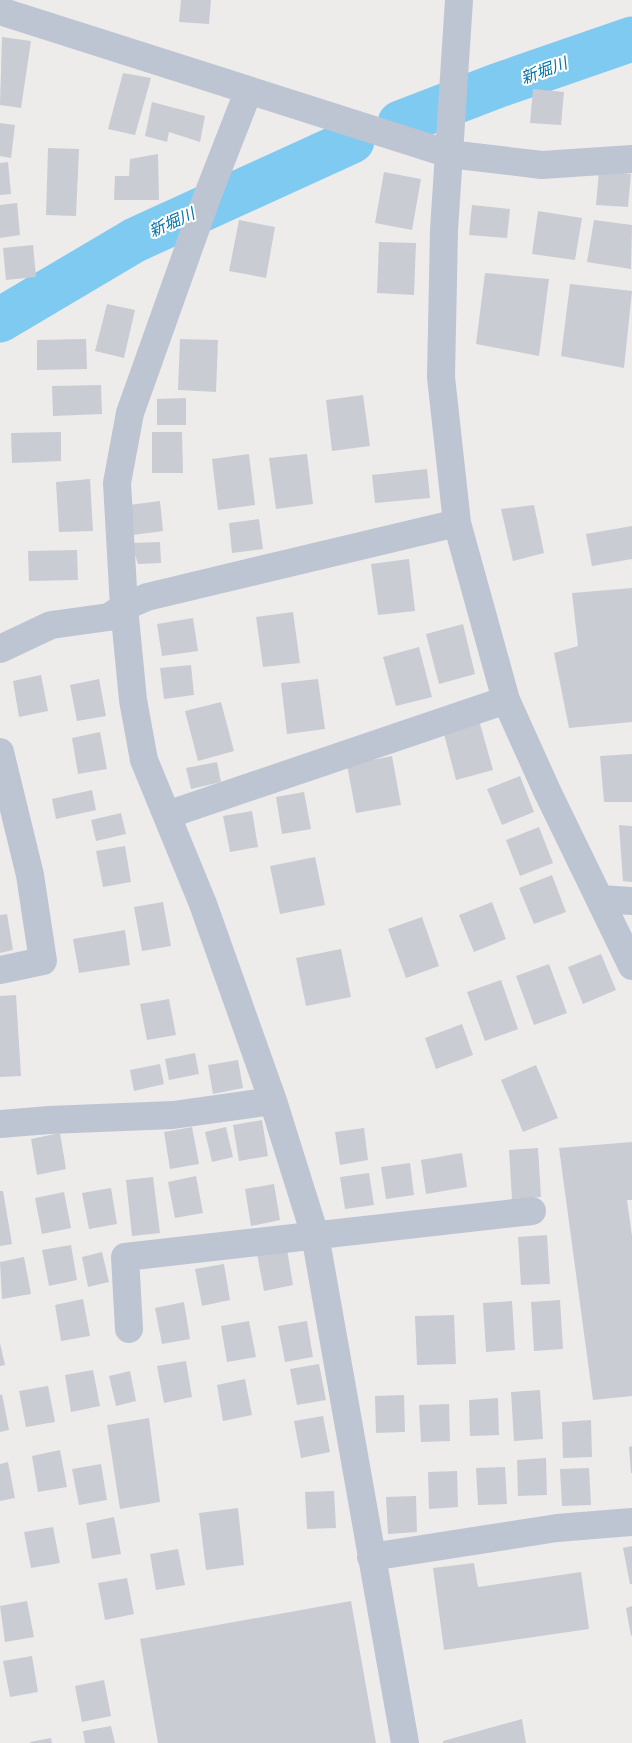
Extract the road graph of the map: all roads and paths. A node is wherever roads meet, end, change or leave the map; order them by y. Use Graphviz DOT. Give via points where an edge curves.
graph roads {
  1 [pos="459,0"];
  2 [pos="0,11"];
  3 [pos="248,92"];
  4 [pos="449,154"];
  5 [pos="632,159"];
  6 [pos="457,523"];
  7 [pos="124,607"];
  8 [pos="0,649"];
  9 [pos="506,700"];
  10 [pos="0,752"];
  11 [pos="167,815"];
  12 [pos="600,899"];
  13 [pos="632,901"];
  14 [pos="632,966"];
  15 [pos="0,970"];
  16 [pos="273,1101"];
  17 [pos="0,1124"];
  18 [pos="532,1211"];
  19 [pos="315,1235"];
  20 [pos="129,1329"];
  21 [pos="632,1522"];
  22 [pos="371,1557"];
  23 [pos="406,1743"];
  1 -- 4 [label="street"];
  2 -- 3 [label="street"];
  3 -- 4 [label="street"];
  3 -- 7 [label="street" via="130,413 117,483"];
  4 -- 5 [label="street" via="542,165"];
  4 -- 6 [label="street" via="441,377"];
  6 -- 7 [label="street" via="146,596"];
  6 -- 9 [label="street"];
  7 -- 8 [label="street" via="109,617 52,625"];
  7 -- 11 [label="street" via="133,700 144,760"];
  9 -- 11 [label="street"];
  9 -- 12 [label="street"];
  10 -- 15 [label="street" via="30,874 43,961"];
  11 -- 16 [label="street" via="203,904"];
  12 -- 13 [label="street"];
  12 -- 14 [label="street"];
  16 -- 17 [label="street" via="173,1114"];
  16 -- 19 [label="street"];
  18 -- 19 [label="street"];
  19 -- 20 [label="street" via="124,1257"];
  19 -- 22 [label="street"];
  21 -- 22 [label="street" via="556,1528"];
  22 -- 23 [label="street"];
}
